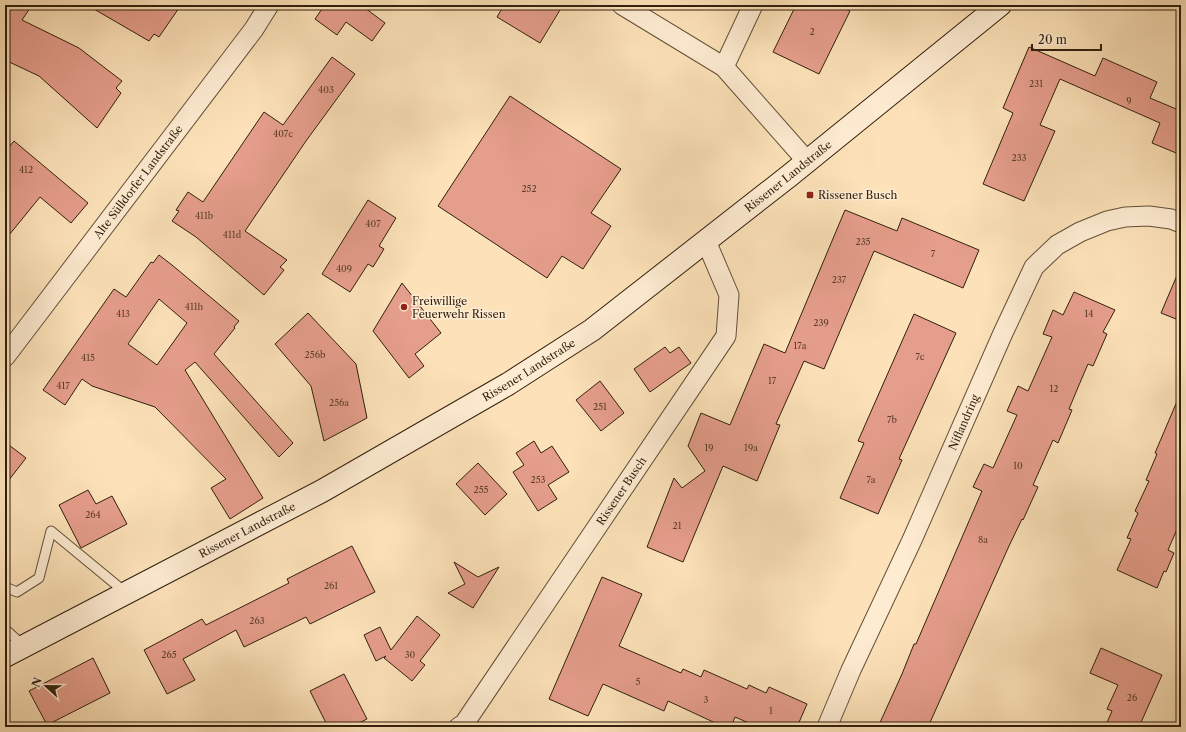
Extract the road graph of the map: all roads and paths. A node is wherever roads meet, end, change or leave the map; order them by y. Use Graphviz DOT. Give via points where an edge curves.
graph roads {
  1 [pos="269,5"];
  2 [pos="622,5"];
  3 [pos="753,5"];
  4 [pos="1000,5"];
  5 [pos="724,66"];
  6 [pos="806,160"];
  7 [pos="1181,223"];
  8 [pos="706,241"];
  9 [pos="5,357"];
  10 [pos="5,587"];
  11 [pos="126,593"];
  12 [pos="5,629"];
  13 [pos="14,651"];
  14 [pos="459,727"];
  15 [pos="827,727"];
  1 -- 9 [label="street, Alte Sülldorfer Landstraße" via="254,29"];
  2 -- 5 [label="street"];
  3 -- 5 [label="street"];
  4 -- 6 [label="street, Rissener Landstraße"];
  5 -- 6 [label="street"];
  6 -- 8 [label="street, Rissener Landstraße"];
  7 -- 15 [label="street, Niflandring" via="1149,216 1107,221 1057,245 1034,267"];
  8 -- 11 [label="street, Rissener Landstraße" via="592,330 508,384 322,491"];
  8 -- 14 [label="street, Rissener Busch" via="729,295 726,336 464,724"];
  10 -- 11 [label="lane" via="17,592 39,578 51,532"];
  11 -- 13 [label="street, Rissener Landstraße"];
  12 -- 13 [label="lane"];
}
